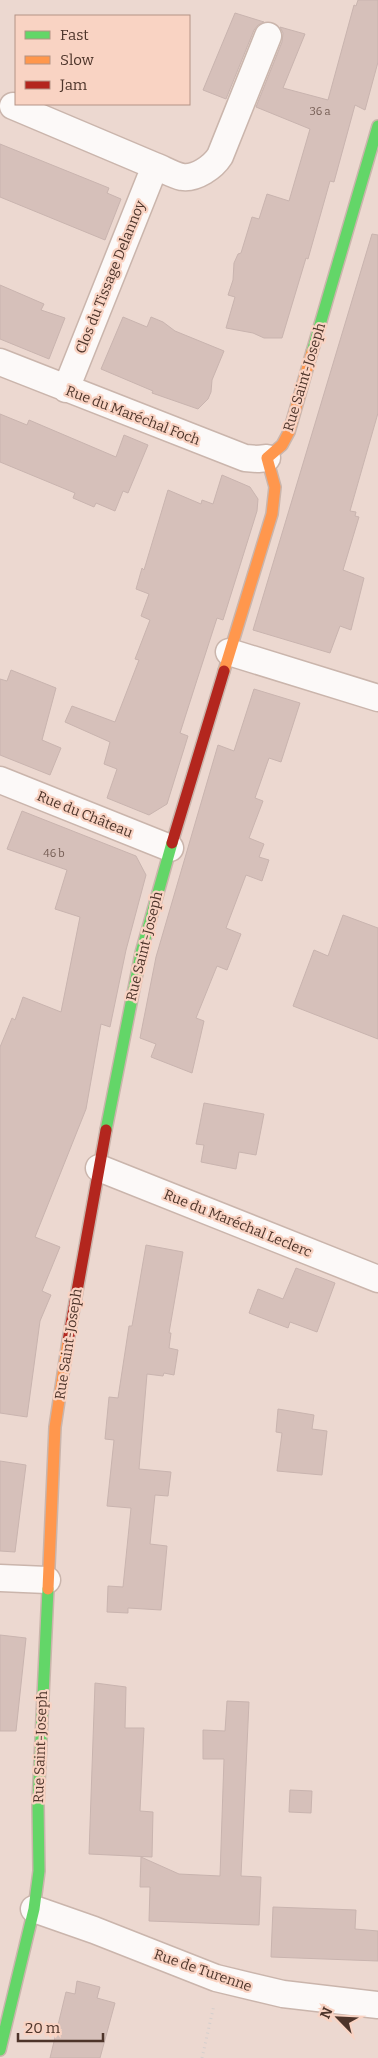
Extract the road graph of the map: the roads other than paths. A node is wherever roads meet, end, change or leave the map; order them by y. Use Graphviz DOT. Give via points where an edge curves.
graph roads {
  1 [pos="268,36"];
  2 [pos="13,106"];
  3 [pos="378,126"];
  4 [pos="155,166"];
  5 [pos="0,362"];
  6 [pos="66,389"];
  7 [pos="267,458"];
  8 [pos="229,652"];
  9 [pos="378,698"];
  10 [pos="0,780"];
  11 [pos="170,848"];
  12 [pos="99,1168"];
  13 [pos="378,1279"];
  14 [pos="0,1578"];
  15 [pos="47,1580"];
  16 [pos="34,1909"];
  17 [pos="378,2005"];
  18 [pos="0,2050"];
  1 -- 4 [label="street" via="214,164 184,177"];
  2 -- 4 [label="street"];
  3 -- 7 [label="street, Rue Saint-Joseph" via="289,432 282,445"];
  4 -- 6 [label="street, Clos du Tissage Delannoy"];
  5 -- 6 [label="street, Rue du Maréchal Foch"];
  6 -- 7 [label="street, Rue du Maréchal Foch" via="245,458"];
  7 -- 8 [label="street, Rue Saint-Joseph" via="275,500"];
  8 -- 9 [label="street"];
  8 -- 11 [label="street, Rue Saint-Joseph"];
  10 -- 11 [label="street, Rue du Château"];
  11 -- 12 [label="street, Rue Saint-Joseph" via="135,980"];
  12 -- 13 [label="street, Rue du Maréchal Leclerc"];
  12 -- 15 [label="street, Rue Saint-Joseph" via="55,1427"];
  14 -- 15 [label="street"];
  15 -- 16 [label="street, Rue Saint-Joseph" via="38,1804 39,1871"];
  16 -- 17 [label="street, Rue de Turenne" via="220,1979 283,1994"];
  16 -- 18 [label="street, Rue Saint-Joseph"];
}
